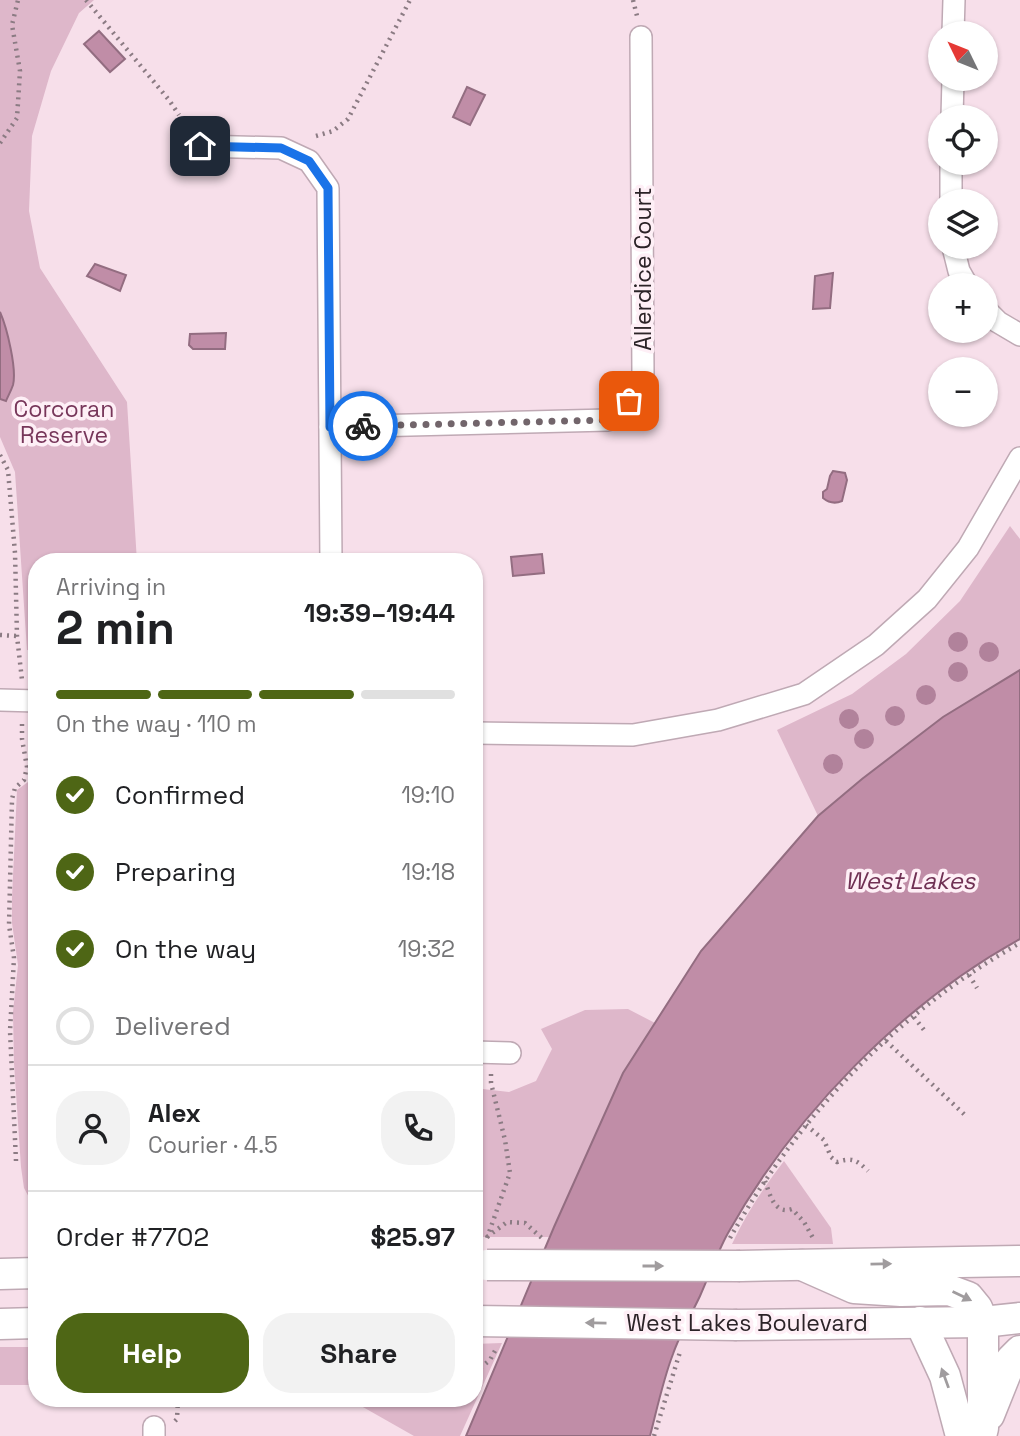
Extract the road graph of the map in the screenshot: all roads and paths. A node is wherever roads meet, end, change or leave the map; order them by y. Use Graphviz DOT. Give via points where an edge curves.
graph roads {
  1 [pos="18,0"];
  2 [pos="86,0"];
  3 [pos="410,0"];
  4 [pos="954,0"];
  5 [pos="953,21"];
  6 [pos="641,37"];
  7 [pos="179,115"];
  8 [pos="316,136"];
  9 [pos="0,143"];
  10 [pos="200,146"];
  11 [pos="998,322"];
  12 [pos="1020,335"];
  13 [pos="330,427"];
  14 [pos="0,455"];
  15 [pos="1020,458"];
  16 [pos="331,553"];
  17 [pos="0,635"];
  18 [pos="18,636"];
  19 [pos="28,692"];
  20 [pos="0,700"];
  21 [pos="28,701"];
  22 [pos="28,710"];
  23 [pos="483,733"];
  24 [pos="1020,943"];
  25 [pos="969,975"];
  26 [pos="977,988"];
  27 [pos="914,1017"];
  28 [pos="924,1030"];
  29 [pos="886,1041"];
  30 [pos="493,1052"];
  31 [pos="966,1116"];
  32 [pos="806,1125"];
  33 [pos="16,1161"];
  34 [pos="868,1171"];
  35 [pos="765,1181"];
  36 [pos="545,1240"];
  37 [pos="808,1252"];
  38 [pos="483,1253"];
  39 [pos="734,1253"];
  40 [pos="1020,1261"];
  41 [pos="0,1273"];
  42 [pos="28,1273"];
  43 [pos="1020,1318"];
  44 [pos="483,1321"];
  45 [pos="920,1322"];
  46 [pos="983,1322"];
  47 [pos="28,1323"];
  48 [pos="0,1324"];
  49 [pos="681,1347"];
  50 [pos="496,1349"];
  51 [pos="1020,1351"];
  52 [pos="483,1366"];
  53 [pos="975,1433"];
  54 [pos="654,1436"];
  1 -- 9 [label="path" via="12,25 20,71 17,118"];
  2 -- 7 [label="path"];
  3 -- 8 [label="path" via="348,119 333,131"];
  4 -- 5 [label="street"];
  6 -- 13 [label="street, Allerdice Court" via="643,376 629,401 608,420"];
  10 -- 13 [label="street" via="281,148 309,161 328,188"];
  11 -- 12 [label="street"];
  13 -- 16 [label="street"];
  14 -- 18 [label="path" via="8,470"];
  15 -- 23 [label="street" via="968,548 927,599 876,645 804,694 718,720 633,735"];
  17 -- 18 [label="path"];
  18 -- 19 [label="path"];
  20 -- 21 [label="street"];
  22 -- 33 [label="path" via="22,739 27,767 12,799 9,903 14,958 10,1031"];
  24 -- 25 [label="path"];
  25 -- 26 [label="path"];
  25 -- 27 [label="path"];
  27 -- 28 [label="path"];
  27 -- 29 [label="path"];
  29 -- 31 [label="path"];
  29 -- 32 [label="path"];
  30 -- 38 [label="path" via="491,1083 510,1173"];
  32 -- 34 [label="path" via="824,1140 836,1162 856,1160"];
  32 -- 35 [label="path"];
  35 -- 37 [label="path" via="779,1210 792,1209 804,1222"];
  35 -- 39 [label="path" via="746,1209"];
  36 -- 38 [label="path" via="525,1223 507,1222"];
  37 -- 39 [label="main road"];
  37 -- 40 [label="main road, one-way"];
  37 -- 46 [label="main road, one-way" via="854,1288 959,1293 968,1297"];
  38 -- 39 [label="main road, one-way, bridge"];
  41 -- 42 [label="main road"];
  43 -- 46 [label="main road, West Lakes Boulevard"];
  45 -- 44 [label="main road, West Lakes Boulevard, one-way, bridge"];
  45 -- 46 [label="main road, West Lakes Boulevard"];
  53 -- 45 [label="main road, one-way"];
  46 -- 53 [label="main road"];
  47 -- 48 [label="main road"];
  49 -- 54 [label="path"];
  50 -- 52 [label="path"];
  51 -- 53 [label="main road"];
}
